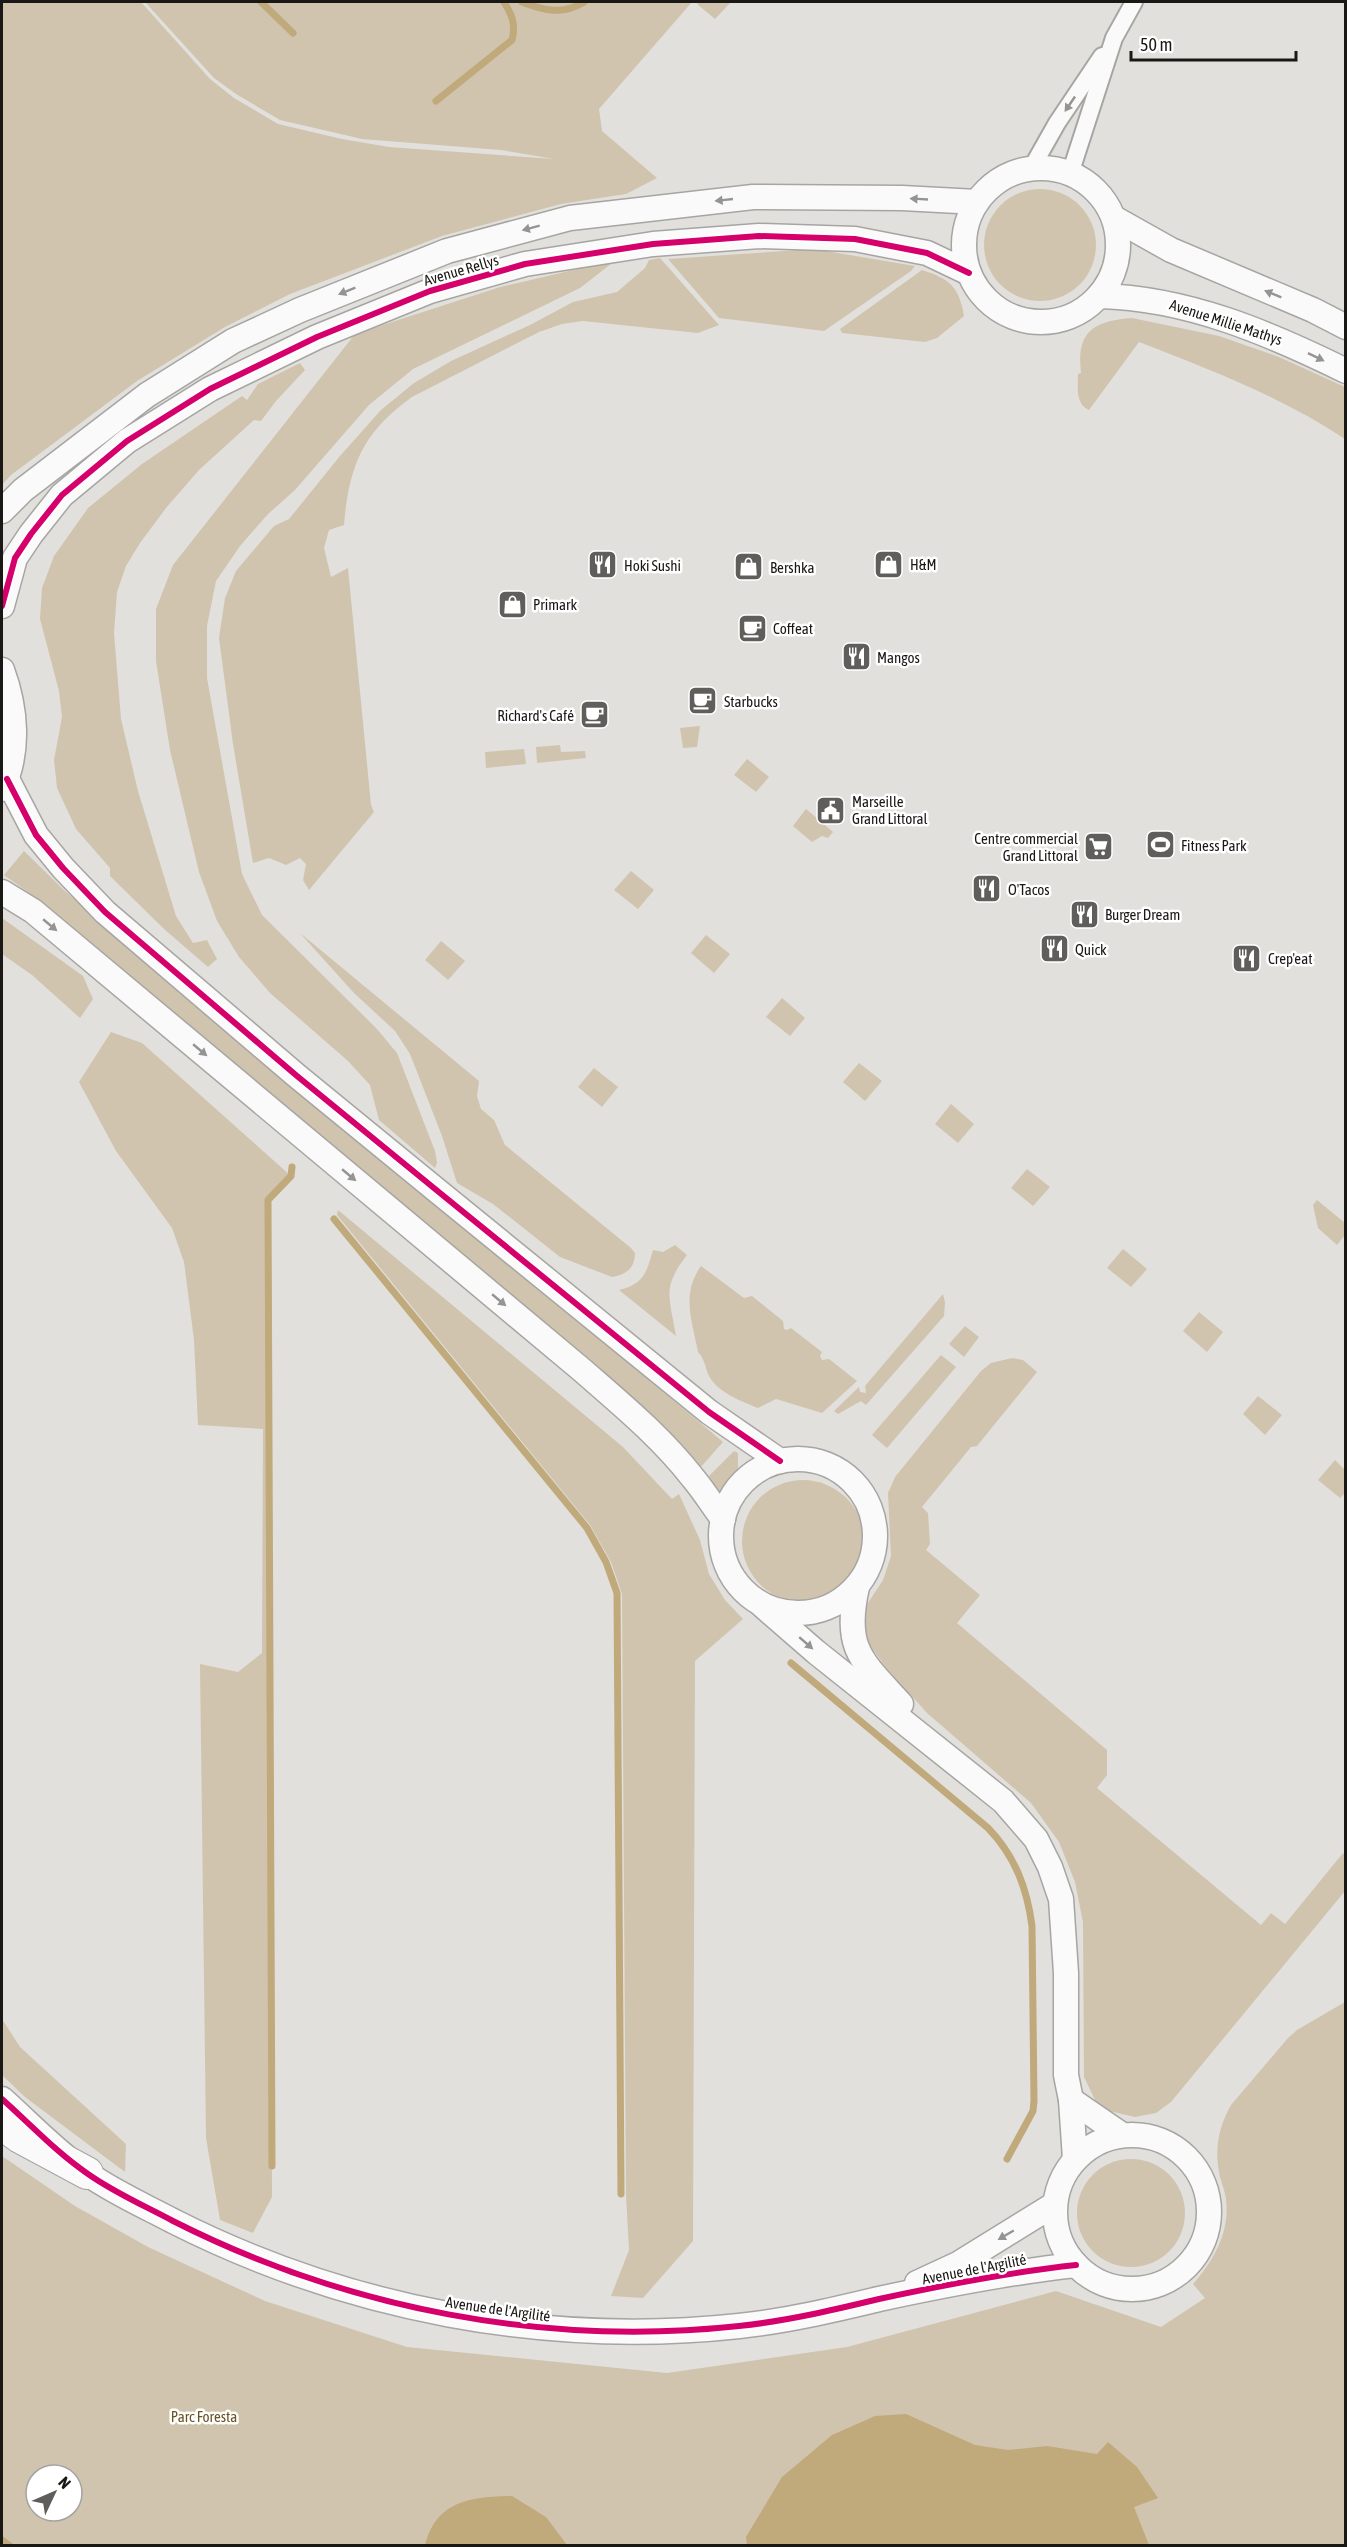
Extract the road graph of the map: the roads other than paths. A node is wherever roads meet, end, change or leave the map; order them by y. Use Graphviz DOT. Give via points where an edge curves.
graph roads {
  1 [pos="1134,2"];
  2 [pos="1114,38"];
  3 [pos="1031,169"];
  4 [pos="1070,174"];
  5 [pos="977,202"];
  6 [pos="1113,218"];
  7 [pos="969,273"];
  8 [pos="1100,296"];
  9 [pos="1346,327"];
  10 [pos="1346,371"];
  11 [pos="2,511"];
  12 [pos="2,606"];
  13 [pos="2,670"];
  14 [pos="4,784"];
  15 [pos="2,892"];
  16 [pos="780,1461"];
  17 [pos="723,1520"];
  18 [pos="857,1587"];
  19 [pos="762,1605"];
  20 [pos="940,1749"];
  21 [pos="2,2099"];
  22 [pos="1071,2100"];
  23 [pos="2,2124"];
  24 [pos="1122,2135"];
  25 [pos="1075,2159"];
  26 [pos="87,2173"];
  27 [pos="1055,2204"];
  28 [pos="1076,2265"];
  29 [pos="881,2299"];
  1 -- 2 [label="street"];
  2 -- 3 [label="street, one-way"];
  2 -- 4 [label="street"];
  3 -- 4 [label="street"];
  3 -- 5 [label="street" via="1000,180"];
  4 -- 6 [label="street" via="1089,184"];
  5 -- 7 [label="street" via="965,237"];
  5 -- 11 [label="street, Avenue Rellys, one-way" via="753,197 570,218 447,251 233,341 147,395 23,490"];
  6 -- 8 [label="street" via="1118,258 1112,278"];
  9 -- 6 [label="street, one-way" via="1171,250"];
  7 -- 8 [label="street" via="994,306 1030,322 1069,317"];
  7 -- 12 [label="street, Avenue Rellys" via="927,253 855,239 759,236 653,244 525,264 430,291 317,337 210,389 127,441 62,495 31,534 15,558"];
  8 -- 10 [label="street, Avenue Millie Mathys, one-way" via="1175,304 1289,343"];
  13 -- 14 [label="street" via="11,695 15,737"];
  14 -- 16 [label="street" via="36,835 105,912 431,1186 709,1412"];
  15 -- 17 [label="street, one-way" via="33,911 636,1417 693,1478"];
  16 -- 17 [label="street" via="754,1473 734,1493"];
  16 -- 18 [label="street" via="817,1461 835,1468 862,1493 873,1516 875,1541 870,1565"];
  17 -- 19 [label="street" via="721,1544 728,1568 742,1589"];
  18 -- 19 [label="street" via="837,1603 813,1613 786,1613"];
  18 -- 20 [label="street" via="853,1640 863,1661"];
  19 -- 20 [label="street, one-way"];
  20 -- 22 [label="street" via="1021,1820 1050,1867 1061,1899 1066,2075"];
  21 -- 26 [label="street, Avenue de l'Argilité"];
  22 -- 24 [label="street"];
  22 -- 25 [label="street"];
  23 -- 26 [label="highway"];
  24 -- 25 [label="street" via="1088,2148"];
  24 -- 28 [label="street" via="1168,2143 1192,2164 1208,2203 1202,2245 1174,2276 1159,2285 1134,2289 1093,2278"];
  25 -- 27 [label="street" via="1062,2180"];
  26 -- 29 [label="street, Avenue de l'Argilité" via="203,2236 296,2276 393,2303 468,2318 598,2333 678,2331 819,2314"];
  27 -- 28 [label="street" via="1056,2226"];
  27 -- 29 [label="street, Avenue de l'Argilité, one-way" via="958,2264"];
  28 -- 29 [label="street, Avenue de l'Argilité"];
}
